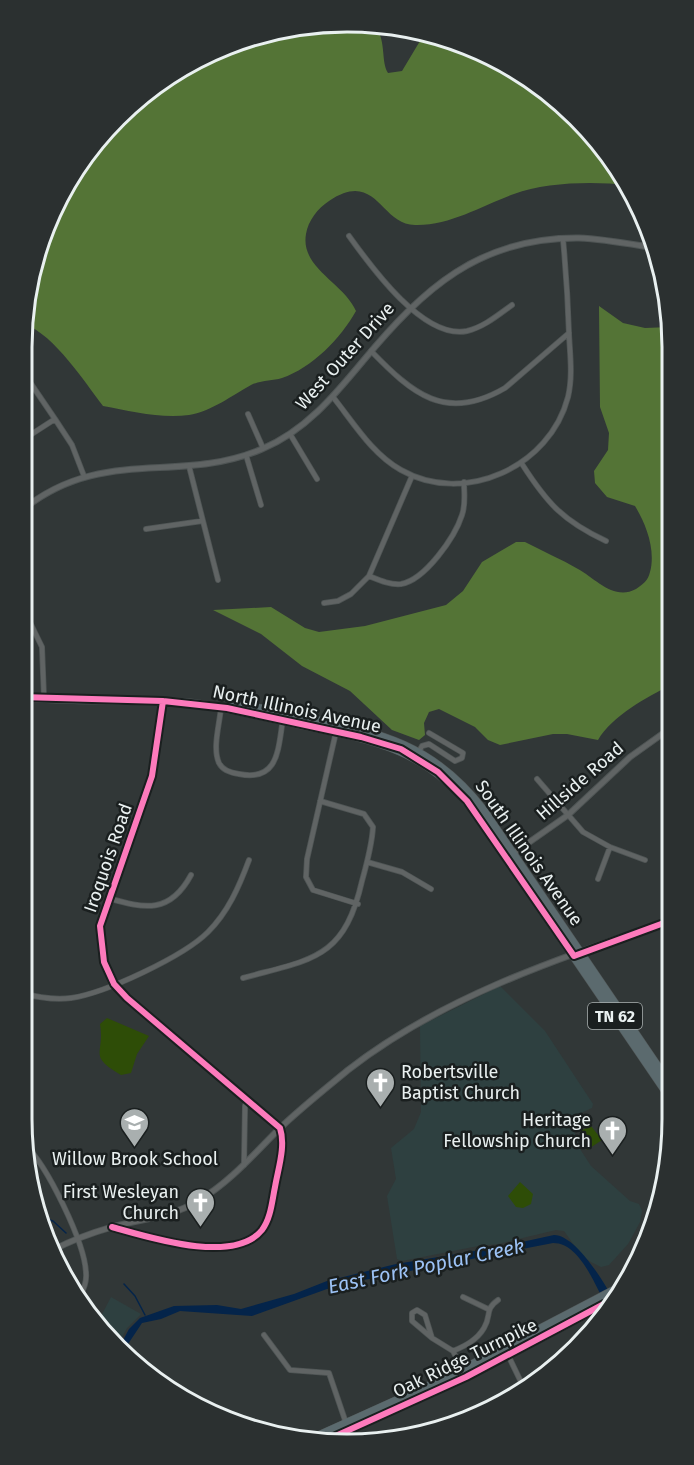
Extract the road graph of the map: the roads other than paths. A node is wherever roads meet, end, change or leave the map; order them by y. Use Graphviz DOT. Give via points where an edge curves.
graph roads {
  1 [pos="349,236"];
  2 [pos="563,239"];
  3 [pos="646,247"];
  4 [pos="512,305"];
  5 [pos="410,306"];
  6 [pos="569,333"];
  7 [pos="371,351"];
  8 [pos="32,385"];
  9 [pos="333,397"];
  10 [pos="248,414"];
  11 [pos="55,419"];
  12 [pos="32,434"];
  13 [pos="290,434"];
  14 [pos="263,448"];
  15 [pos="246,455"];
  16 [pos="522,464"];
  17 [pos="189,466"];
  18 [pos="84,476"];
  19 [pos="412,476"];
  20 [pos="317,478"];
  21 [pos="464,482"];
  22 [pos="32,503"];
  23 [pos="261,505"];
  24 [pos="202,521"];
  25 [pos="146,529"];
  26 [pos="606,541"];
  27 [pos="369,576"];
  28 [pos="218,580"];
  29 [pos="324,603"];
  30 [pos="32,624"];
  31 [pos="32,697"];
  32 [pos="44,698"];
  33 [pos="163,701"];
  34 [pos="224,707"];
  35 [pos="283,717"];
  36 [pos="337,728"];
  37 [pos="429,733"];
  38 [pos="662,734"];
  39 [pos="417,754"];
  40 [pos="537,779"];
  41 [pos="320,801"];
  42 [pos="568,815"];
  43 [pos="610,847"];
  44 [pos="510,855"];
  45 [pos="249,860"];
  46 [pos="645,860"];
  47 [pos="367,862"];
  48 [pos="191,875"];
  49 [pos="598,879"];
  50 [pos="431,889"];
  51 [pos="108,898"];
  52 [pos="358,903"];
  53 [pos="662,924"];
  54 [pos="578,954"];
  55 [pos="243,978"];
  56 [pos="114,984"];
  57 [pos="32,994"];
  58 [pos="662,1072"];
  59 [pos="659,1074"];
  60 [pos="662,1077"];
  61 [pos="662,1080"];
  62 [pos="247,1099"];
  63 [pos="280,1128"];
  64 [pos="34,1155"];
  65 [pos="244,1166"];
  66 [pos="112,1227"];
  67 [pos="78,1237"];
  68 [pos="60,1247"];
  69 [pos="82,1289"];
  70 [pos="463,1297"];
  71 [pos="498,1300"];
  72 [pos="603,1301"];
  73 [pos="488,1308"];
  74 [pos="264,1335"];
  75 [pos="432,1338"];
  76 [pos="453,1351"];
  77 [pos="508,1355"];
  78 [pos="464,1373"];
  79 [pos="521,1381"];
  80 [pos="348,1427"];
  81 [pos="329,1433"];
  82 [pos="338,1434"];
  1 -- 5 [label="street"];
  2 -- 3 [label="street, West Outer Drive"];
  2 -- 5 [label="street, West Outer Drive" via="529,243 479,259 442,280"];
  2 -- 6 [label="street"];
  4 -- 5 [label="street" via="489,322 460,332 432,325"];
  5 -- 7 [label="street, West Outer Drive"];
  6 -- 7 [label="street" via="505,388 466,402 444,402 419,394"];
  6 -- 16 [label="street" via="571,380 563,412 550,436"];
  7 -- 9 [label="street, West Outer Drive"];
  8 -- 11 [label="street"];
  9 -- 13 [label="street, West Outer Drive"];
  9 -- 19 [label="street" via="378,453"];
  10 -- 14 [label="street"];
  11 -- 12 [label="street"];
  11 -- 18 [label="street" via="72,445"];
  13 -- 14 [label="street, West Outer Drive"];
  13 -- 20 [label="street"];
  14 -- 15 [label="street, West Outer Drive"];
  15 -- 17 [label="street, West Outer Drive"];
  15 -- 23 [label="street"];
  16 -- 21 [label="street" via="496,476"];
  16 -- 26 [label="street" via="557,512"];
  17 -- 18 [label="street, West Outer Drive" via="129,467"];
  17 -- 24 [label="street"];
  18 -- 22 [label="street, West Outer Drive"];
  19 -- 21 [label="street" via="438,483"];
  19 -- 27 [label="street"];
  21 -- 27 [label="street" via="464,505 458,526 423,572 401,584"];
  24 -- 25 [label="street"];
  24 -- 28 [label="street"];
  27 -- 29 [label="street" via="351,594"];
  30 -- 32 [label="street" via="44,656"];
  31 -- 32 [label="highway, North Illinois Avenue / TN 62"];
  32 -- 33 [label="highway, North Illinois Avenue / TN 62"];
  33 -- 34 [label="highway, North Illinois Avenue / TN 62"];
  33 -- 51 [label="street, Iroquois Road" via="152,776"];
  34 -- 35 [label="highway, North Illinois Avenue / TN 62"];
  34 -- 35 [label="street" via="217,756 222,767 238,774 260,775 268,770 277,753"];
  35 -- 36 [label="highway, North Illinois Avenue / TN 62"];
  36 -- 39 [label="highway, North Illinois Avenue / TN 62"];
  36 -- 41 [label="street"];
  37 -- 39 [label="street" via="463,753 462,758 455,761 429,744"];
  38 -- 42 [label="street, Hillside Road" via="630,757"];
  39 -- 44 [label="highway, North Illinois Avenue / TN 62" via="457,789"];
  40 -- 42 [label="street"];
  41 -- 47 [label="street" via="368,818 373,835"];
  41 -- 52 [label="street" via="305,870 307,882 314,890"];
  42 -- 43 [label="street" via="583,832"];
  42 -- 44 [label="street, Hillside Road"];
  43 -- 46 [label="street"];
  43 -- 49 [label="street"];
  44 -- 54 [label="highway, North Illinois Avenue / TN 62"];
  45 -- 56 [label="street" via="227,909 208,932 177,955"];
  47 -- 50 [label="street" via="402,872"];
  47 -- 52 [label="street"];
  48 -- 51 [label="street" via="181,891 161,904 137,907"];
  51 -- 56 [label="street, Iroquois Road" via="100,940 104,963"];
  52 -- 55 [label="street" via="345,931 323,952"];
  53 -- 54 [label="street"];
  54 -- 59 [label="highway, North Illinois Avenue / TN 62"];
  54 -- 63 [label="street" via="502,982 415,1026 349,1070"];
  56 -- 57 [label="street" via="68,998"];
  56 -- 62 [label="street, Iroquois Road"];
  58 -- 59 [label="street"];
  59 -- 60 [label="highway, TN 62"];
  59 -- 61 [label="highway, North Illinois Avenue / TN 62"];
  62 -- 63 [label="street, Iroquois Road"];
  62 -- 65 [label="street"];
  63 -- 65 [label="street"];
  63 -- 66 [label="street" via="282,1146 269,1214 263,1229 248,1240 222,1248 204,1247"];
  64 -- 67 [label="street"];
  65 -- 66 [label="street" via="196,1203 166,1215"];
  66 -- 67 [label="street"];
  67 -- 68 [label="street"];
  67 -- 69 [label="street" via="87,1276"];
  70 -- 73 [label="street"];
  71 -- 73 [label="street"];
  72 -- 77 [label="highway, Oak Ridge Turnpike"];
  72 -- 78 [label="highway"];
  73 -- 76 [label="street" via="485,1327 473,1340"];
  74 -- 80 [label="street" via="290,1370 329,1374"];
  75 -- 75 [label="street" via="423,1312 413,1311 414,1324"];
  75 -- 76 [label="street"];
  76 -- 78 [label="street"];
  77 -- 78 [label="highway, Oak Ridge Turnpike"];
  77 -- 79 [label="street"];
  78 -- 80 [label="highway, Oak Ridge Turnpike"];
  80 -- 81 [label="highway"];
  80 -- 82 [label="highway, Oak Ridge Turnpike"];
}
